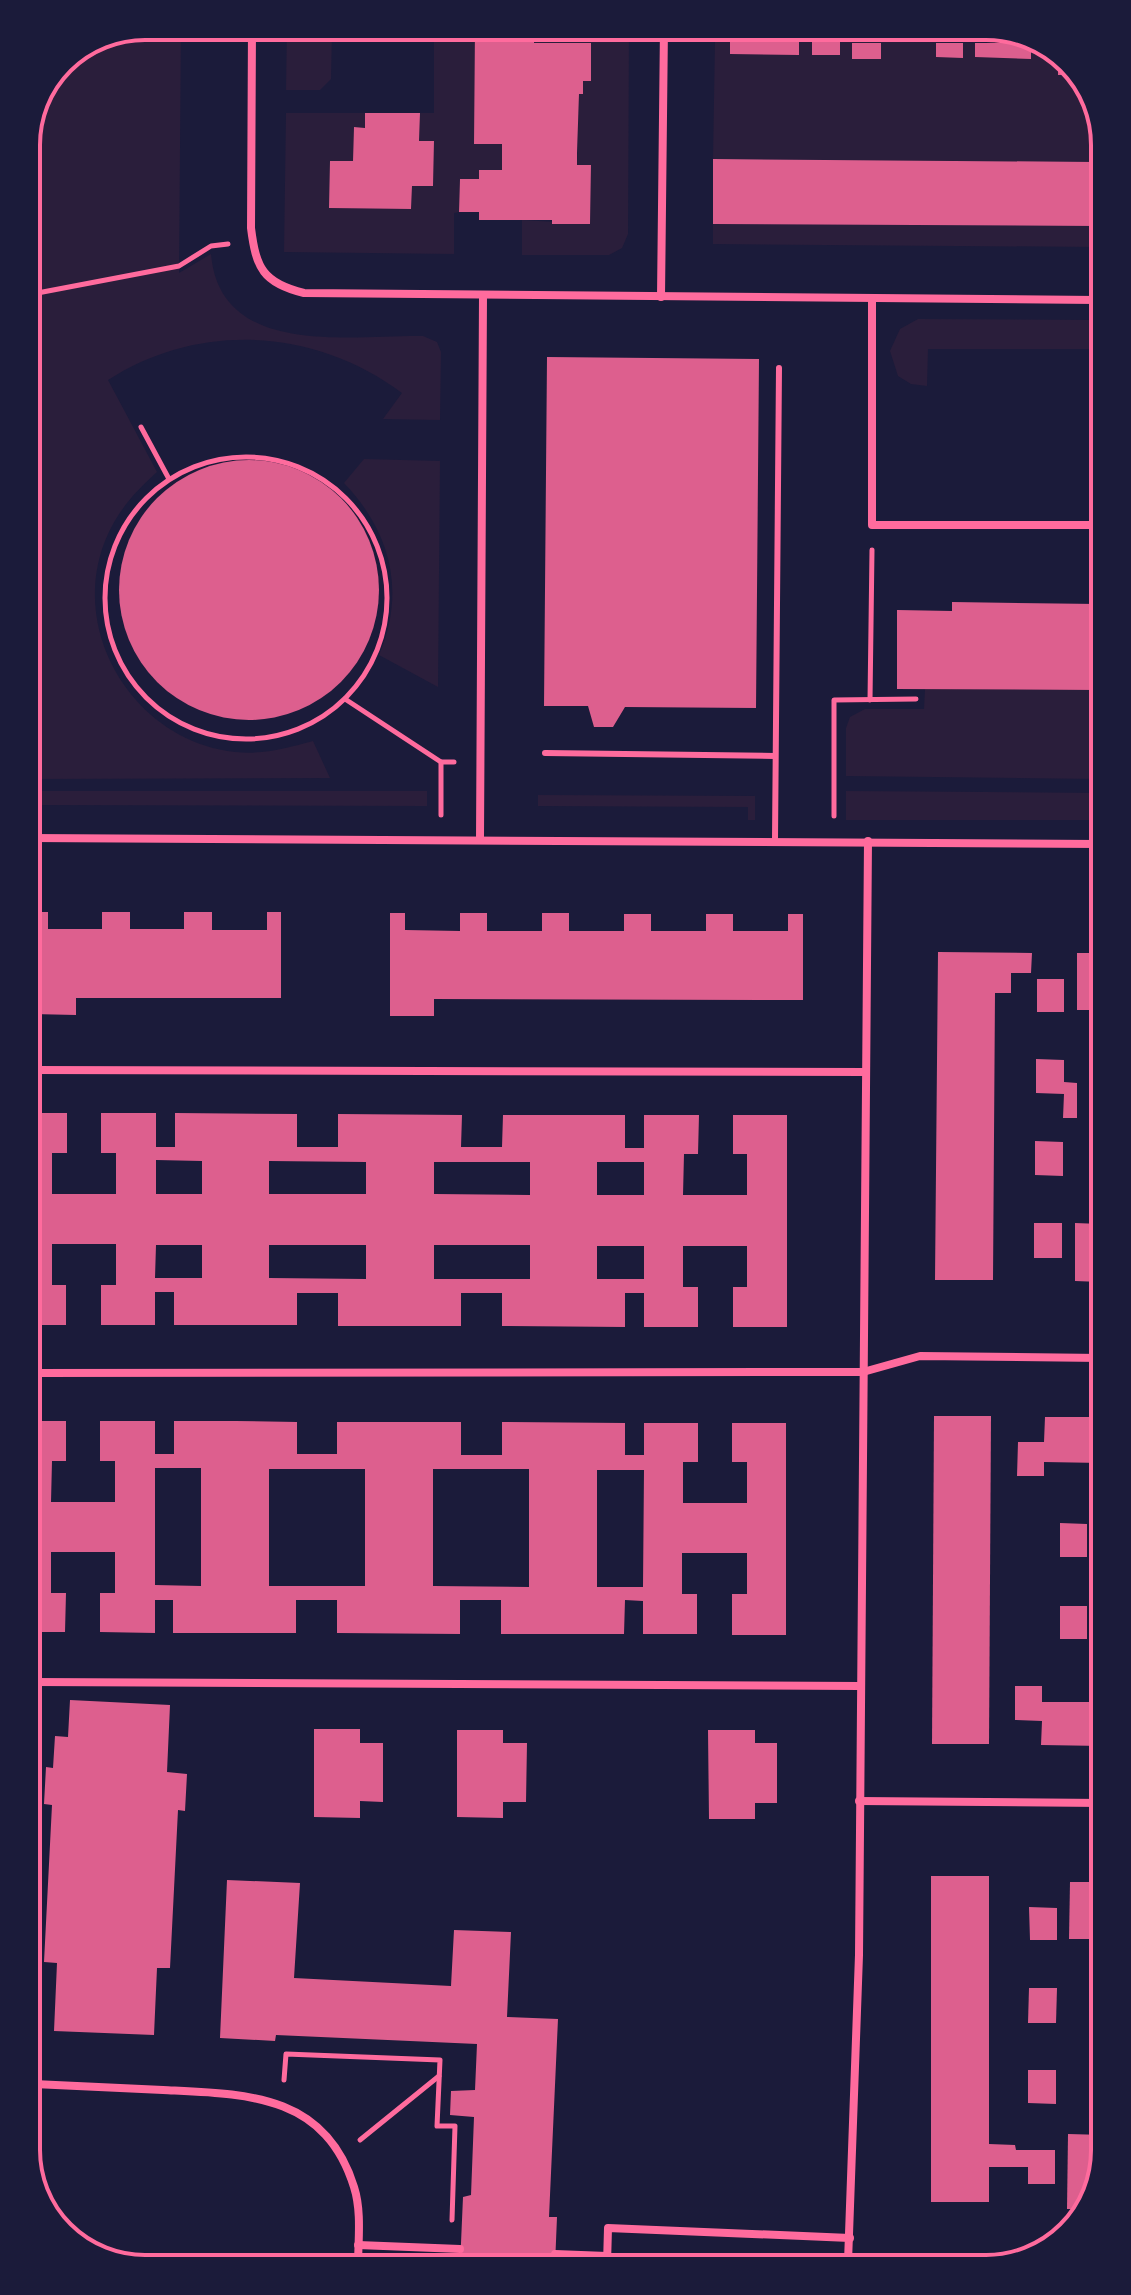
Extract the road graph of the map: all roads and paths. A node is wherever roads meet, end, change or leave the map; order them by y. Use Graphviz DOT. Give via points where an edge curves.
graph roads {
  1 [pos="252,40"];
  2 [pos="664,40"];
  3 [pos="252,239"];
  4 [pos="40,293"];
  5 [pos="483,296"];
  6 [pos="661,297"];
  7 [pos="872,299"];
  8 [pos="1091,300"];
  9 [pos="779,368"];
  10 [pos="141,427"];
  11 [pos="169,479"];
  12 [pos="872,525"];
  13 [pos="1091,525"];
  14 [pos="345,699"];
  15 [pos="916,699"];
  16 [pos="870,700"];
  17 [pos="545,753"];
  18 [pos="775,756"];
  19 [pos="441,762"];
  20 [pos="40,838"];
  21 [pos="480,839"];
  22 [pos="775,840"];
  23 [pos="833,841"];
  24 [pos="868,841"];
  25 [pos="1091,844"];
  26 [pos="40,1070"];
  27 [pos="866,1072"];
  28 [pos="1091,1358"];
  29 [pos="863,1372"];
  30 [pos="40,1373"];
  31 [pos="40,1682"];
  32 [pos="860,1686"];
  33 [pos="859,1801"];
  34 [pos="1091,1803"];
  35 [pos="439,2076"];
  36 [pos="40,2084"];
  37 [pos="283,2105"];
  38 [pos="341,2155"];
  39 [pos="850,2238"];
  40 [pos="358,2245"];
  41 [pos="456,2249"];
  42 [pos="555,2254"];
  43 [pos="358,2255"];
  44 [pos="564,2255"];
  45 [pos="607,2255"];
  46 [pos="849,2255"];
  1 -- 3 [label="street"];
  2 -- 6 [label="street"];
  3 -- 4 [label="path" via="211,246 179,266"];
  3 -- 5 [label="street" via="263,274 283,288 304,293"];
  5 -- 6 [label="street"];
  5 -- 21 [label="street"];
  6 -- 7 [label="street"];
  7 -- 8 [label="street"];
  7 -- 12 [label="street"];
  9 -- 18 [label="lane"];
  10 -- 11 [label="path"];
  11 -- 14 [label="path" via="220,458 276,459 302,468 348,499 378,545 388,600 377,654"];
  11 -- 14 [label="path" via="129,518 116,542 106,582 114,651 145,697 190,728 245,740 299,730"];
  12 -- 13 [label="street"];
  12 -- 16 [label="path"];
  14 -- 19 [label="path"];
  15 -- 16 [label="path"];
  16 -- 23 [label="path" via="834,700"];
  17 -- 18 [label="lane"];
  18 -- 22 [label="lane"];
  20 -- 21 [label="street"];
  21 -- 22 [label="street"];
  22 -- 23 [label="street"];
  23 -- 24 [label="street"];
  24 -- 25 [label="street"];
  24 -- 27 [label="street"];
  26 -- 27 [label="street"];
  27 -- 29 [label="street"];
  28 -- 29 [label="street" via="920,1356"];
  29 -- 30 [label="street"];
  29 -- 32 [label="street"];
  31 -- 32 [label="street"];
  32 -- 33 [label="street"];
  33 -- 34 [label="street"];
  33 -- 39 [label="street"];
  35 -- 37 [label="path" via="440,2060 286,2054"];
  35 -- 38 [label="path"];
  35 -- 41 [label="path" via="437,2126 455,2126"];
  36 -- 37 [label="street" via="241,2094"];
  37 -- 38 [label="street" via="323,2132"];
  38 -- 40 [label="street" via="355,2190"];
  39 -- 45 [label="street" via="608,2228"];
  39 -- 46 [label="street"];
  40 -- 41 [label="street"];
  40 -- 43 [label="street"];
  42 -- 44 [label="street"];
}
